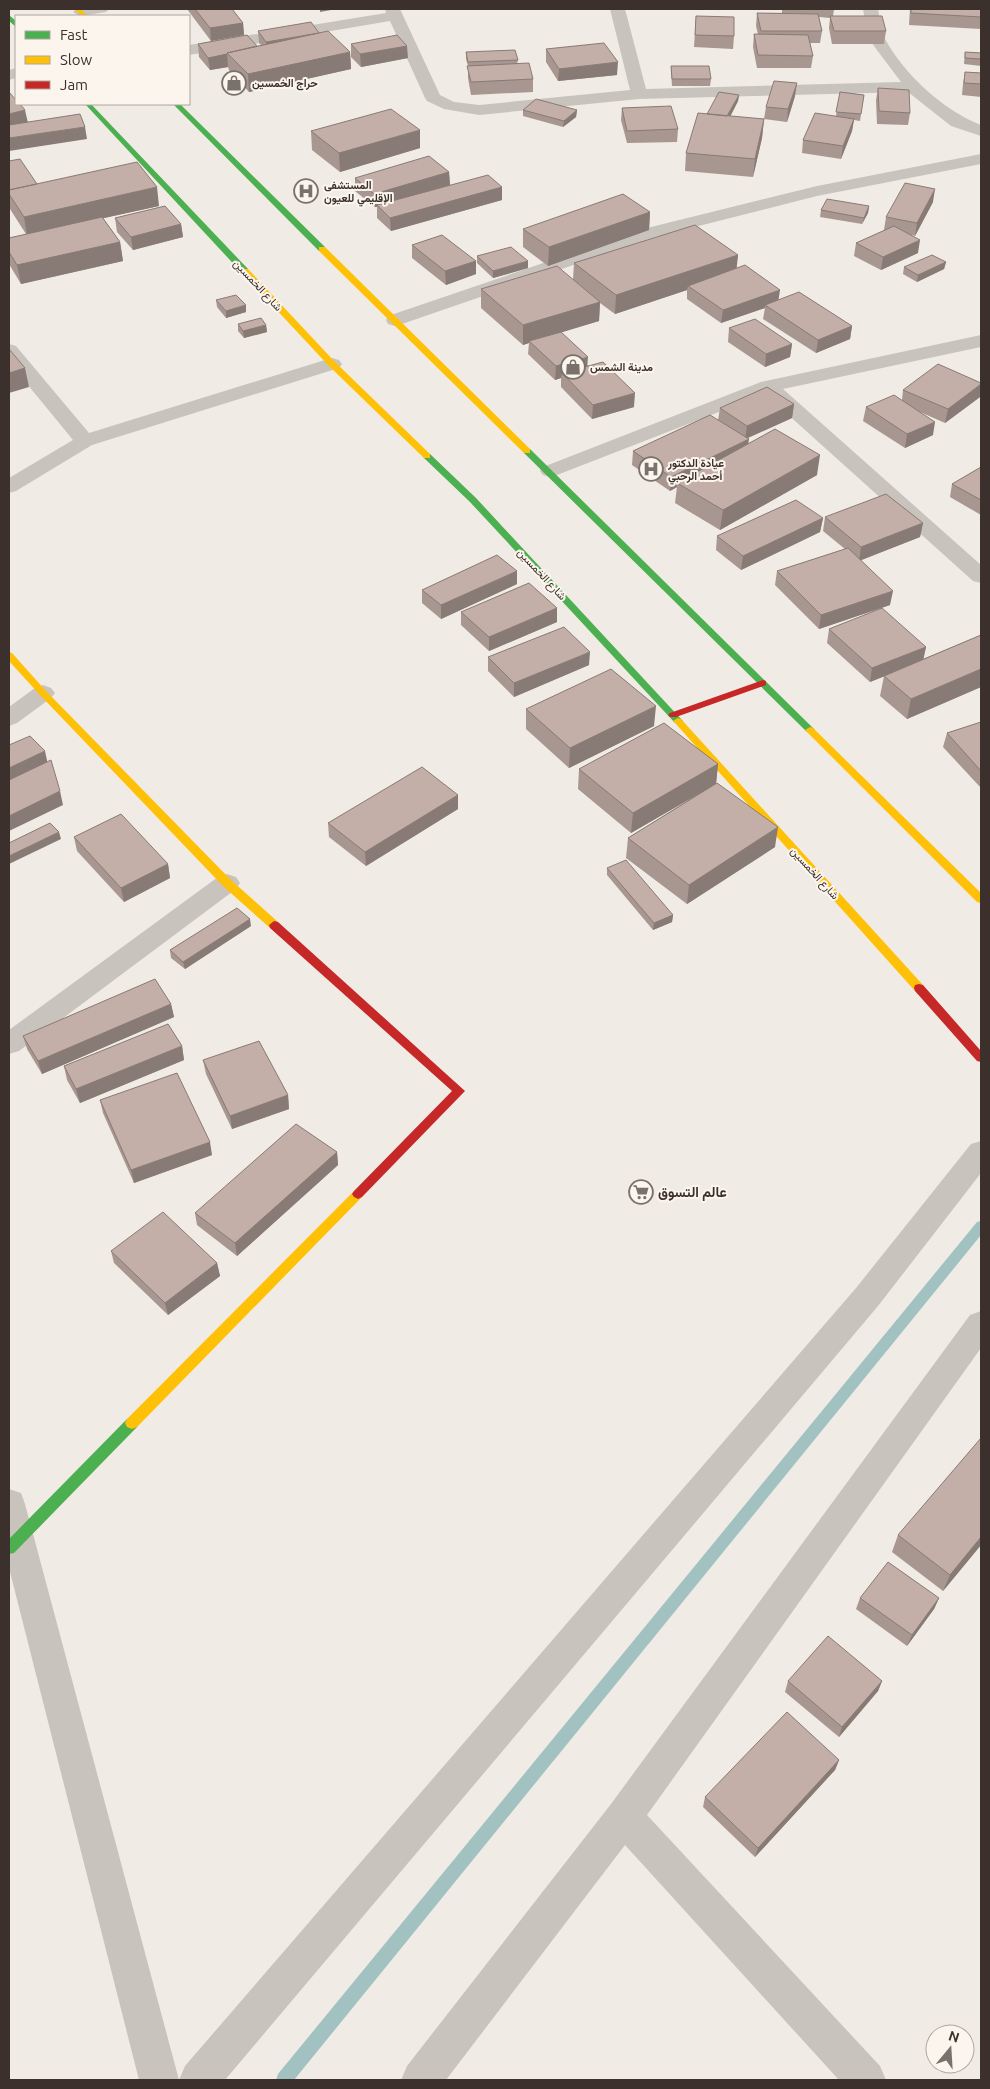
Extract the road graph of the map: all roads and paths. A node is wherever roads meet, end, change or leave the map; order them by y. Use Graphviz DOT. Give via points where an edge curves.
graph roads {
  1 [pos="101,9"];
  2 [pos="617,9"];
  3 [pos="871,9"];
  4 [pos="81,12"];
  5 [pos="393,13"];
  6 [pos="190,50"];
  7 [pos="912,87"];
  8 [pos="639,94"];
  9 [pos="89,105"];
  10 [pos="177,105"];
  11 [pos="981,131"];
  12 [pos="981,159"];
  13 [pos="395,320"];
  14 [pos="981,341"];
  15 [pos="9,350"];
  16 [pos="332,364"];
  17 [pos="768,386"];
  18 [pos="85,440"];
  19 [pos="550,471"];
  20 [pos="9,487"];
  21 [pos="981,576"];
  22 [pos="9,655"];
  23 [pos="763,683"];
  24 [pos="42,694"];
  25 [pos="674,715"];
  26 [pos="9,718"];
  27 [pos="227,883"];
  28 [pos="981,899"];
  29 [pos="9,1044"];
  30 [pos="981,1058"];
  31 [pos="981,1152"];
  32 [pos="981,1324"];
  33 [pos="9,1504"];
  34 [pos="11,1543"];
  35 [pos="624,1817"];
  36 [pos="159,2080"];
  37 [pos="199,2080"];
  38 [pos="421,2080"];
  39 [pos="866,2080"];
  1 -- 4 [label="street"];
  2 -- 8 [label="street"];
  3 -- 7 [label="street" via="876,38"];
  5 -- 6 [label="street"];
  5 -- 8 [label="street" via="433,98 450,106 479,110"];
  7 -- 8 [label="street"];
  7 -- 11 [label="street" via="957,122"];
  9 -- 16 [label="main road, شارع الخمسين"];
  10 -- 13 [label="main road"];
  12 -- 13 [label="street" via="817,191 649,233"];
  13 -- 19 [label="main road"];
  14 -- 17 [label="street"];
  15 -- 18 [label="street"];
  16 -- 18 [label="street"];
  16 -- 25 [label="main road, شارع الخمسين" via="473,500"];
  17 -- 19 [label="street"];
  17 -- 21 [label="street"];
  18 -- 20 [label="street"];
  19 -- 23 [label="main road"];
  22 -- 24 [label="main road"];
  23 -- 25 [label="main road"];
  23 -- 28 [label="main road"];
  24 -- 26 [label="street"];
  24 -- 27 [label="main road"];
  25 -- 30 [label="main road, شارع الخمسين"];
  27 -- 29 [label="street"];
  27 -- 34 [label="main road" via="459,1091"];
  31 -- 37 [label="street" via="867,1297"];
  32 -- 35 [label="street"];
  33 -- 34 [label="street"];
  34 -- 36 [label="street"];
  35 -- 38 [label="street"];
  35 -- 39 [label="street"];
}
